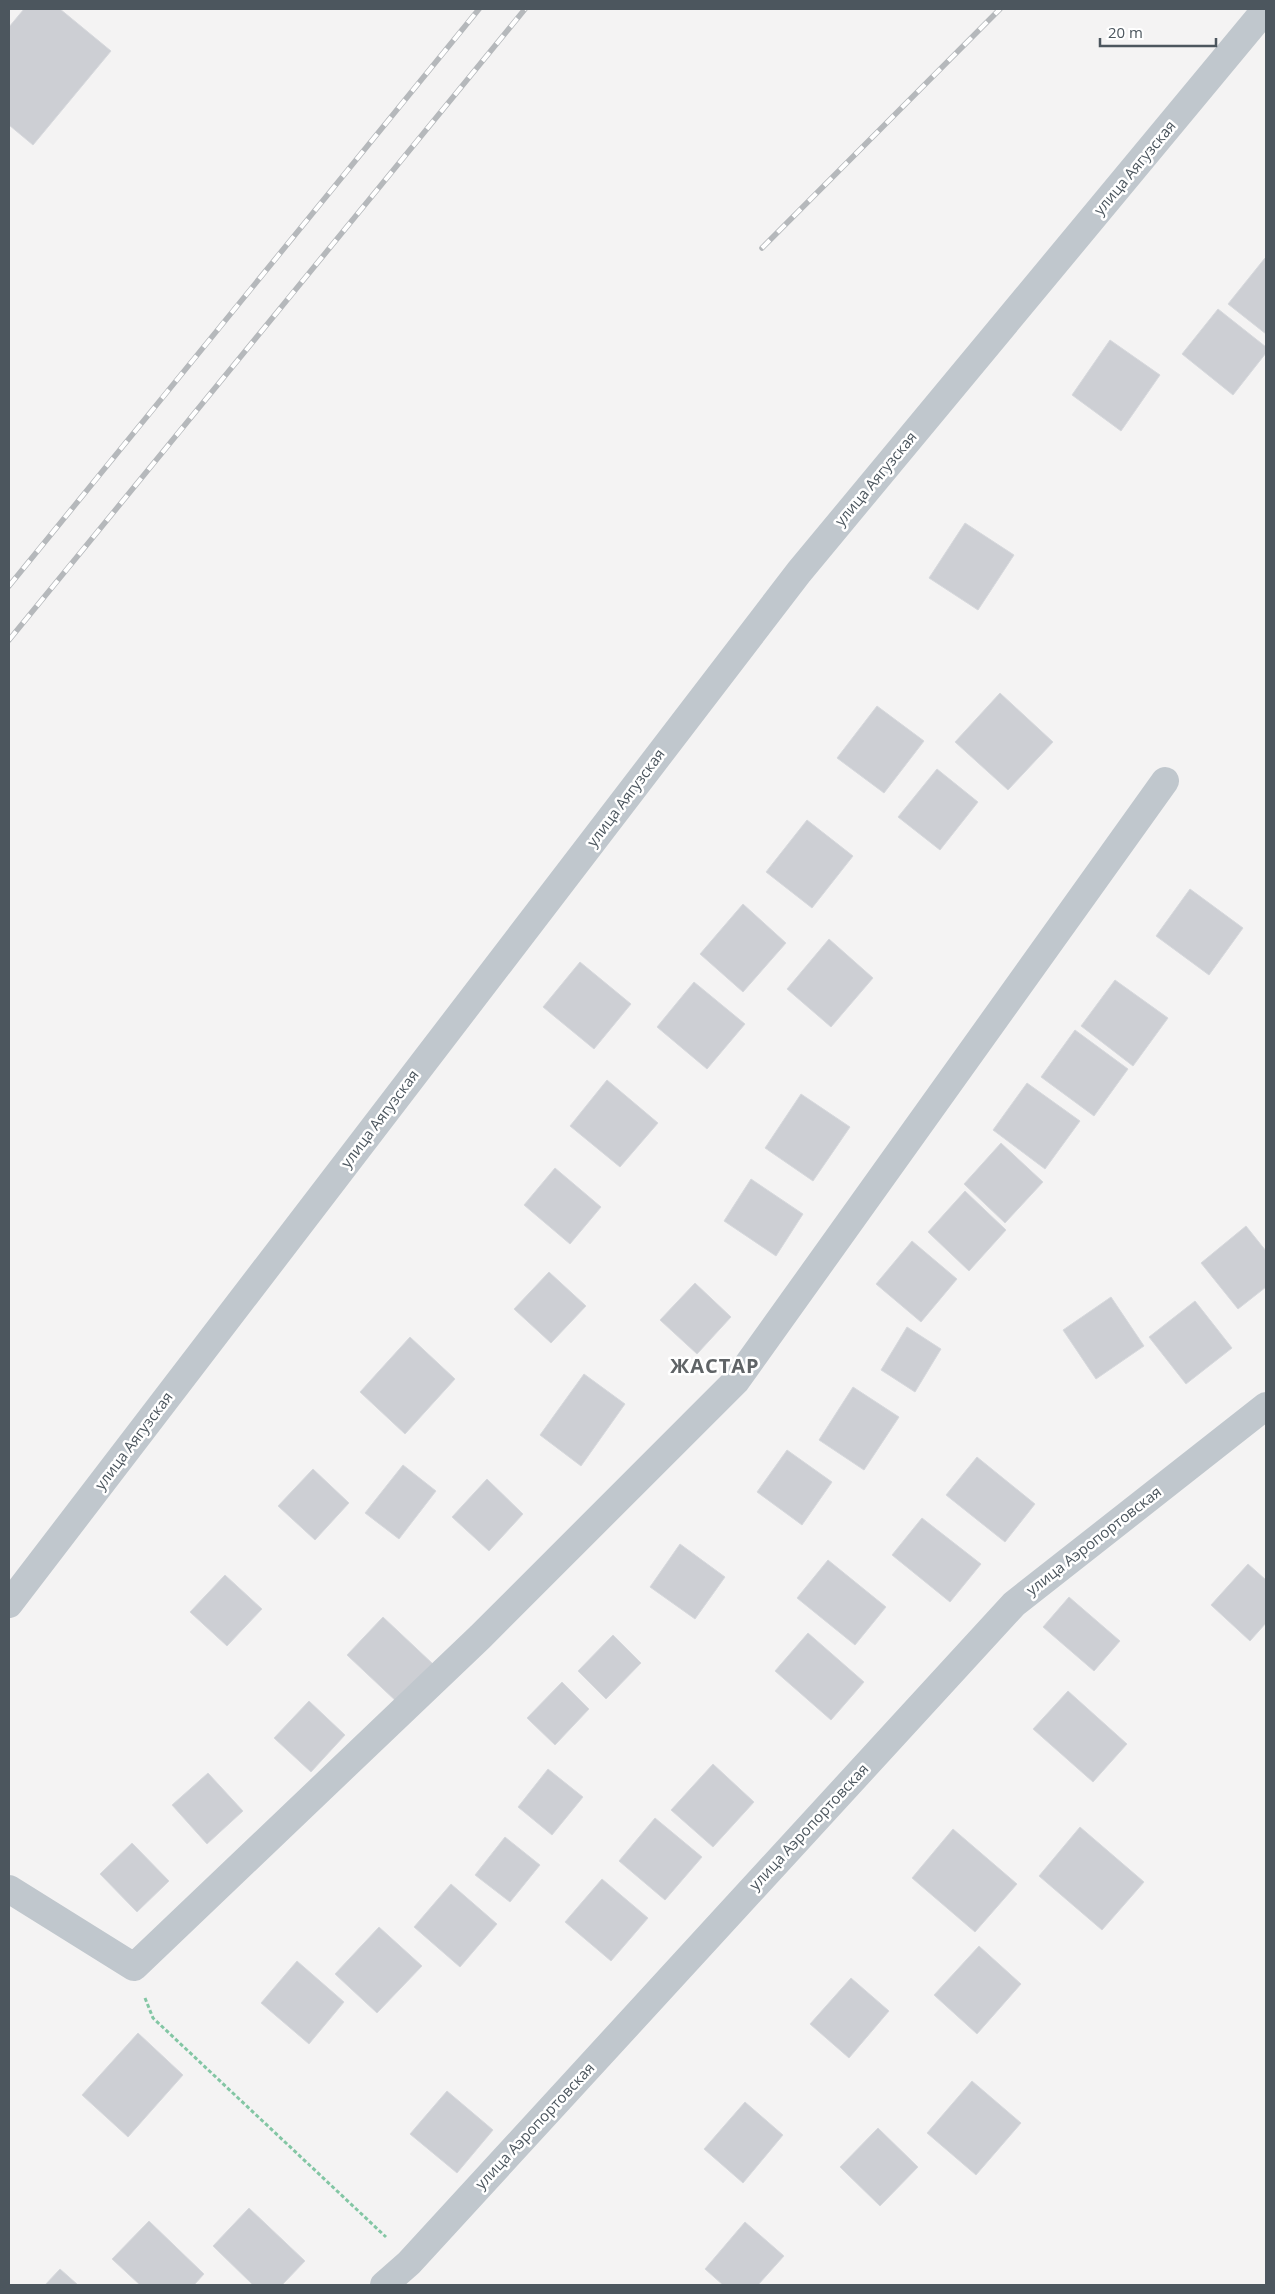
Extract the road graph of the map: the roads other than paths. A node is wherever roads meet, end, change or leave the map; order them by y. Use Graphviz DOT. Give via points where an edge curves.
graph roads {
  1 [pos="1266,9"];
  2 [pos="1165,781"];
  3 [pos="1266,1406"];
  4 [pos="9,1604"];
  5 [pos="9,1889"];
  6 [pos="384,2285"];
  1 -- 4 [label="street, улица Аягузская" via="799,572"];
  2 -- 5 [label="street" via="736,1381 480,1637 134,1967"];
  3 -- 6 [label="street, улица Аэропортовская" via="1014,1604 409,2263"];
}
